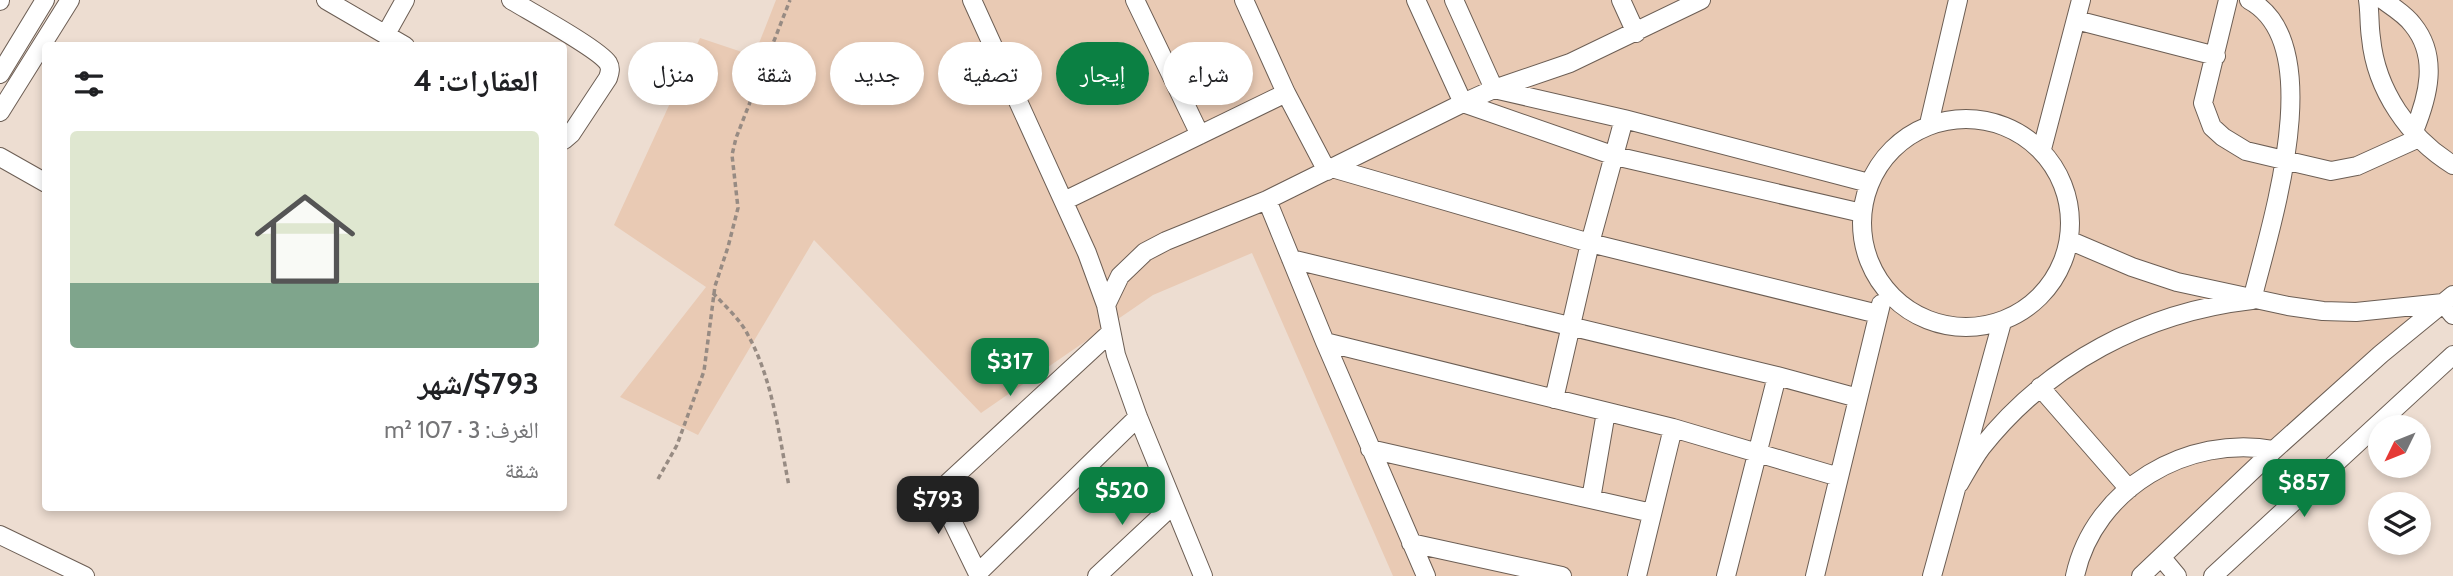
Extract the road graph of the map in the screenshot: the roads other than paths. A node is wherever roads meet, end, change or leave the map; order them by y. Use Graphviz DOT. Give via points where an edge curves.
graph roads {
  1 [pos="45,0"];
  2 [pos="70,0"];
  3 [pos="326,0"];
  4 [pos="405,0"];
  5 [pos="511,0"];
  6 [pos="972,0"];
  7 [pos="1135,0"];
  8 [pos="1244,0"];
  9 [pos="1416,0"];
  10 [pos="1454,0"];
  11 [pos="1621,0"];
  12 [pos="1700,0"];
  13 [pos="1958,0"];
  14 [pos="2081,0"];
  15 [pos="2228,0"];
  16 [pos="2249,0"];
  17 [pos="2368,0"];
  18 [pos="2383,0"];
  19 [pos="2076,20"];
  20 [pos="1636,33"];
  21 [pos="386,34"];
  22 [pos="51,42"];
  23 [pos="399,42"];
  24 [pos="42,55"];
  25 [pos="2216,56"];
  26 [pos="0,74"];
  27 [pos="1494,89"];
  28 [pos="1286,93"];
  29 [pos="1463,103"];
  30 [pos="0,112"];
  31 [pos="1624,119"];
  32 [pos="1929,124"];
  33 [pos="1200,135"];
  34 [pos="2416,135"];
  35 [pos="567,137"];
  36 [pos="2042,149"];
  37 [pos="1615,156"];
  38 [pos="0,157"];
  39 [pos="2286,162"];
  40 [pos="2453,165"];
  41 [pos="1330,169"];
  42 [pos="42,181"];
  43 [pos="1869,183"];
  44 [pos="1267,200"];
  45 [pos="1064,201"];
  46 [pos="1861,214"];
  47 [pos="2071,241"];
  48 [pos="1590,243"];
  49 [pos="1291,259"];
  50 [pos="1884,289"];
  51 [pos="2252,300"];
  52 [pos="2450,304"];
  53 [pos="1106,305"];
  54 [pos="1878,314"];
  55 [pos="2002,323"];
  56 [pos="1572,325"];
  57 [pos="1110,333"];
  58 [pos="1325,342"];
  59 [pos="2453,355"];
  60 [pos="1777,376"];
  61 [pos="2040,387"];
  62 [pos="1858,398"];
  63 [pos="1553,399"];
  64 [pos="1606,412"];
  65 [pos="1138,417"];
  66 [pos="1673,428"];
  67 [pos="1370,449"];
  68 [pos="2274,450"];
  69 [pos="1756,453"];
  70 [pos="1839,477"];
  71 [pos="1959,484"];
  72 [pos="2129,489"];
  73 [pos="1591,499"];
  74 [pos="1173,505"];
  75 [pos="1652,513"];
  76 [pos="0,535"];
  77 [pos="1411,542"];
  78 [pos="2162,558"];
  79 [pos="979,575"];
  80 [pos="85,576"];
  81 [pos="1097,576"];
  82 [pos="1203,576"];
  83 [pos="1426,576"];
  84 [pos="1562,576"];
  85 [pos="1637,576"];
  86 [pos="1726,576"];
  87 [pos="1815,576"];
  88 [pos="1932,576"];
  89 [pos="2076,576"];
  90 [pos="2141,576"];
  91 [pos="2177,576"];
  92 [pos="2213,576"];
  1 -- 26 [label="street"];
  2 -- 22 [label="street"];
  3 -- 21 [label="street"];
  4 -- 21 [label="street"];
  5 -- 35 [label="street" via="596,51 609,65 608,78"];
  6 -- 45 [label="street"];
  7 -- 33 [label="street"];
  8 -- 28 [label="street"];
  9 -- 29 [label="street"];
  10 -- 27 [label="street"];
  11 -- 20 [label="street"];
  12 -- 20 [label="street"];
  13 -- 32 [label="street"];
  14 -- 19 [label="street"];
  15 -- 25 [label="street"];
  16 -- 39 [label="street" via="2272,18 2287,62 2290,117"];
  17 -- 34 [label="street" via="2370,37 2380,79"];
  18 -- 34 [label="street" via="2413,23 2426,48 2428,92"];
  19 -- 25 [label="street"];
  19 -- 36 [label="street"];
  20 -- 27 [label="street" via="1570,63"];
  21 -- 23 [label="street"];
  24 -- 30 [label="street"];
  25 -- 39 [label="street" via="2203,103 2212,127 2246,151"];
  27 -- 29 [label="street"];
  27 -- 31 [label="street"];
  28 -- 33 [label="street"];
  28 -- 41 [label="street"];
  29 -- 37 [label="street"];
  29 -- 41 [label="street"];
  31 -- 37 [label="street"];
  31 -- 43 [label="street"];
  32 -- 36 [label="street" via="1969,118 2008,126"];
  32 -- 43 [label="street" via="1893,147"];
  33 -- 45 [label="street"];
  34 -- 39 [label="street" via="2345,170"];
  34 -- 40 [label="street"];
  36 -- 47 [label="street" via="2067,192"];
  37 -- 46 [label="street"];
  37 -- 48 [label="street"];
  38 -- 42 [label="street"];
  39 -- 51 [label="street"];
  41 -- 44 [label="street"];
  41 -- 48 [label="street"];
  43 -- 46 [label="street"];
  44 -- 49 [label="street"];
  44 -- 53 [label="street" via="1145,252 1119,276"];
  45 -- 53 [label="street"];
  46 -- 50 [label="street" via="1866,253"];
  47 -- 51 [label="street" via="2177,282"];
  47 -- 55 [label="street" via="2058,276 2034,304"];
  48 -- 54 [label="street"];
  48 -- 56 [label="street"];
  49 -- 56 [label="street"];
  49 -- 58 [label="street"];
  50 -- 54 [label="street"];
  50 -- 55 [label="street" via="1918,316 1959,328"];
  51 -- 52 [label="street" via="2345,312"];
  51 -- 61 [label="street" via="2218,304 2124,333"];
  52 -- 68 [label="street" via="2381,354"];
  53 -- 57 [label="street"];
  54 -- 62 [label="street"];
  55 -- 71 [label="street"];
  56 -- 60 [label="street"];
  56 -- 63 [label="street"];
  57 -- 65 [label="street"];
  57 -- 79 [label="street" via="940,490"];
  58 -- 63 [label="street"];
  58 -- 67 [label="street"];
  59 -- 92 [label="street"];
  60 -- 62 [label="street"];
  60 -- 69 [label="street"];
  61 -- 71 [label="street" via="1980,450"];
  61 -- 72 [label="street"];
  62 -- 70 [label="street"];
  63 -- 64 [label="street"];
  64 -- 66 [label="street"];
  64 -- 73 [label="street"];
  65 -- 74 [label="street"];
  65 -- 79 [label="street"];
  66 -- 69 [label="street"];
  66 -- 75 [label="street"];
  67 -- 73 [label="street"];
  67 -- 77 [label="street"];
  68 -- 72 [label="street" via="2206,450 2174,460"];
  68 -- 78 [label="street"];
  69 -- 70 [label="street"];
  69 -- 86 [label="street"];
  70 -- 87 [label="street"];
  71 -- 88 [label="street"];
  72 -- 89 [label="street" via="2086,541"];
  73 -- 75 [label="street"];
  74 -- 81 [label="street"];
  74 -- 82 [label="street"];
  75 -- 85 [label="street"];
  76 -- 80 [label="street"];
  77 -- 83 [label="street"];
  77 -- 84 [label="street"];
  78 -- 90 [label="street"];
  78 -- 91 [label="street"];
}
